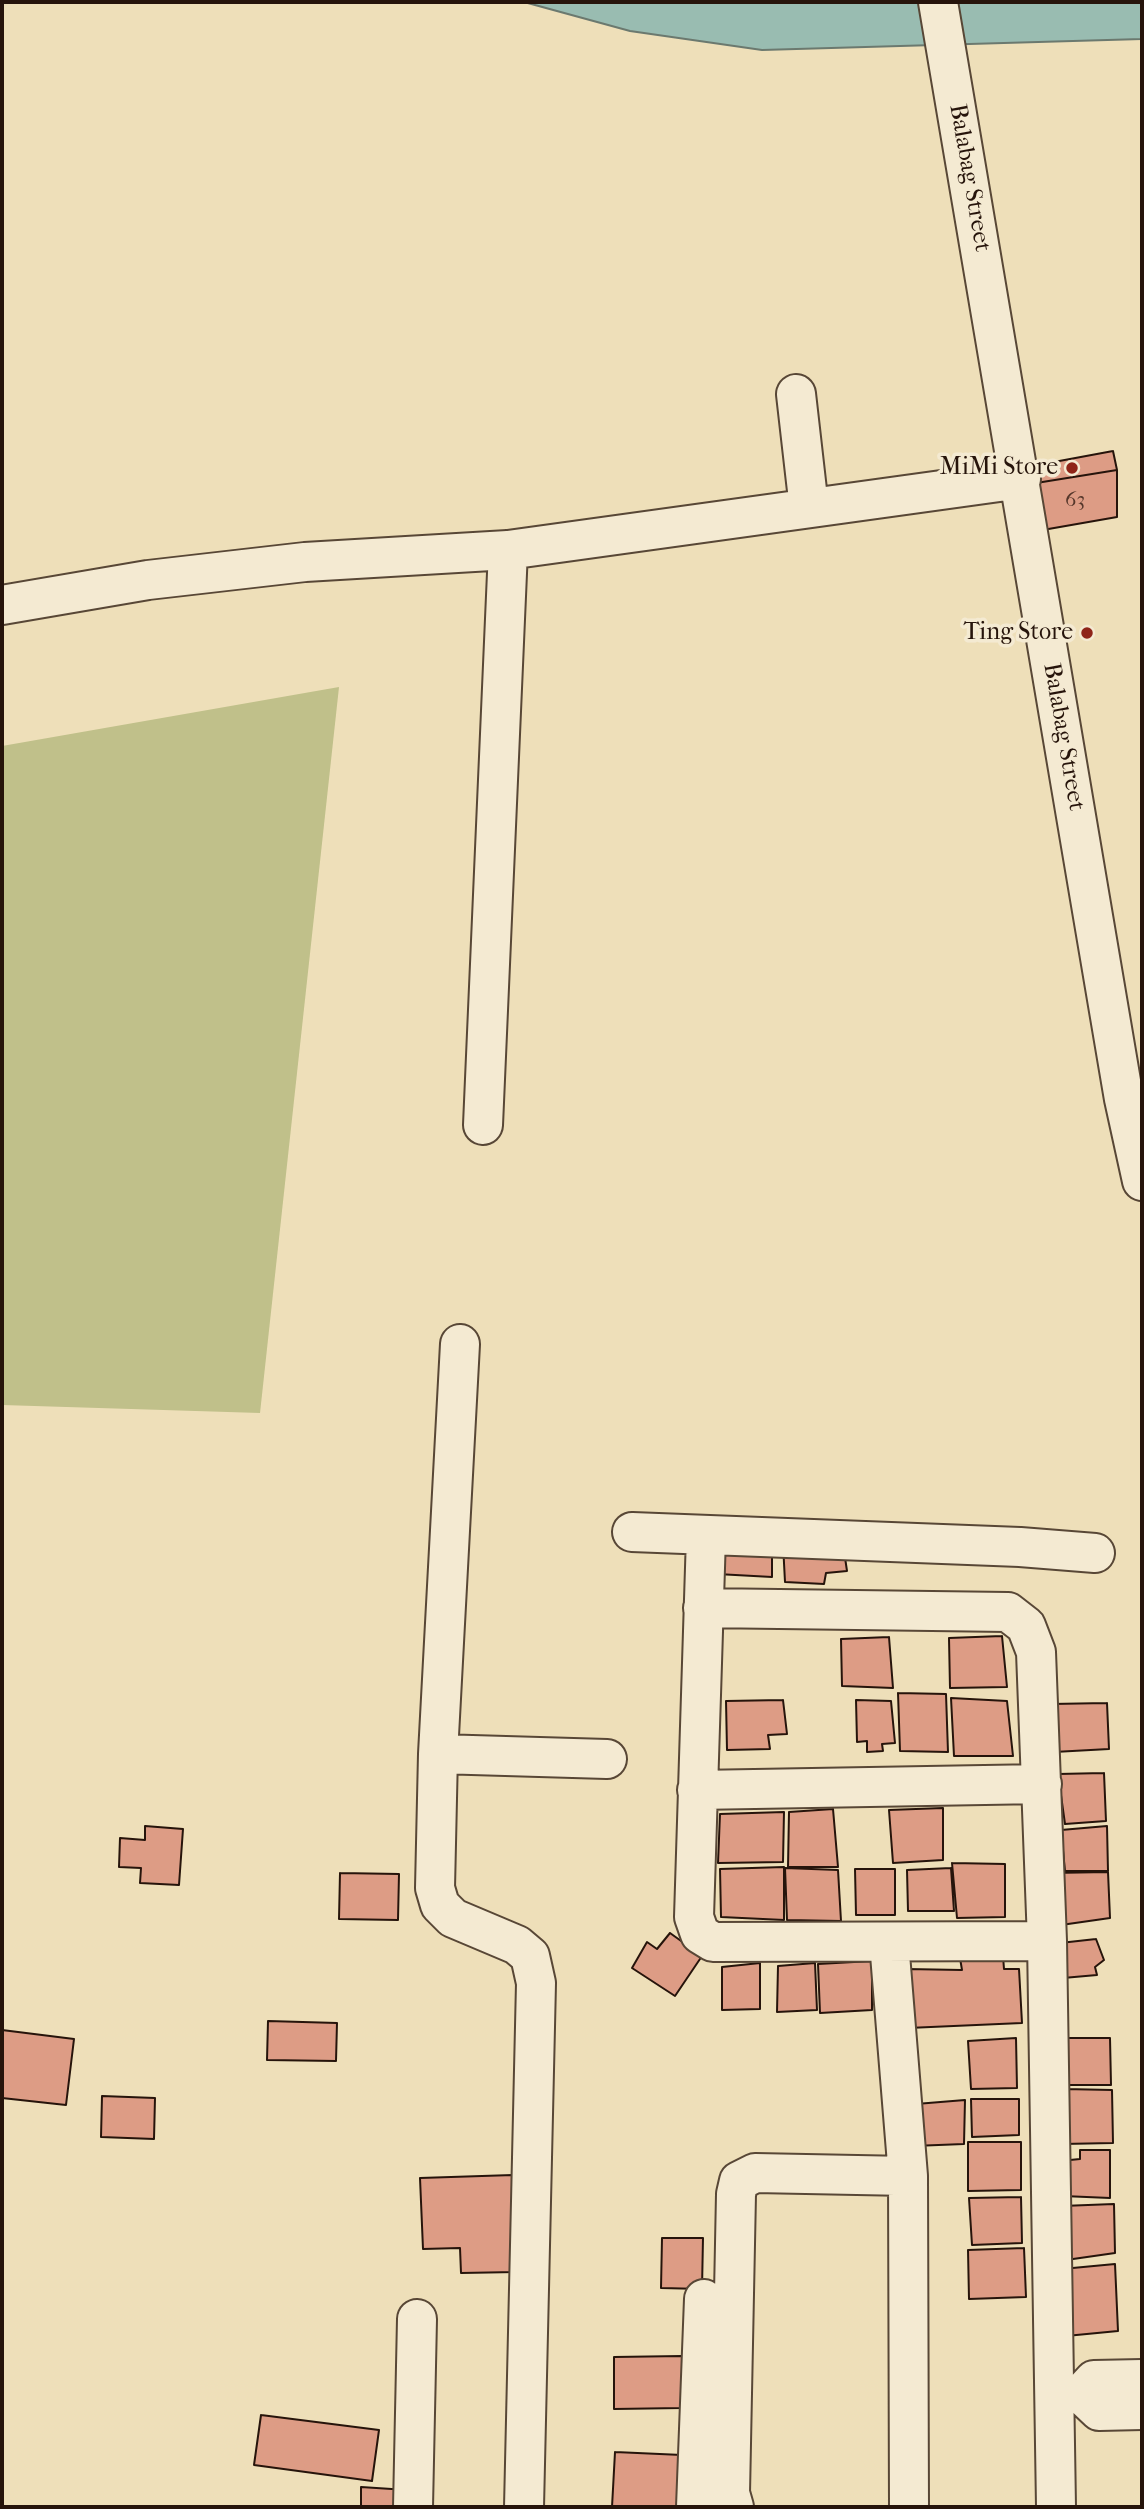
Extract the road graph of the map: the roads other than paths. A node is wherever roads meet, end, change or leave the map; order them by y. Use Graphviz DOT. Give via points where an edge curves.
graph roads {
  1 [pos="938,2"];
  2 [pos="796,394"];
  3 [pos="1021,479"];
  4 [pos="809,508"];
  5 [pos="508,550"];
  6 [pos="2,606"];
  7 [pos="483,1125"];
  8 [pos="1142,1181"];
  9 [pos="460,1344"];
  10 [pos="632,1532"];
  11 [pos="706,1536"];
  12 [pos="1095,1553"];
  13 [pos="703,1608"];
  14 [pos="438,1754"];
  15 [pos="607,1759"];
  16 [pos="1042,1784"];
  17 [pos="696,1790"];
  18 [pos="1047,1941"];
  19 [pos="889,1942"];
  20 [pos="908,2176"];
  21 [pos="704,2299"];
  22 [pos="417,2319"];
  23 [pos="1142,2379"];
  24 [pos="1068,2394"];
  25 [pos="1142,2410"];
  26 [pos="413,2507"];
  27 [pos="524,2507"];
  28 [pos="696,2507"];
  29 [pos="734,2507"];
  30 [pos="909,2507"];
  31 [pos="1056,2507"];
  1 -- 3 [label="street, Balabag Street"];
  2 -- 4 [label="street"];
  3 -- 4 [label="street"];
  3 -- 8 [label="street, Balabag Street"];
  4 -- 5 [label="street"];
  5 -- 6 [label="street" via="305,562 148,580"];
  5 -- 7 [label="street"];
  9 -- 14 [label="street"];
  10 -- 11 [label="street"];
  11 -- 12 [label="street"];
  11 -- 13 [label="street"];
  13 -- 16 [label="street" via="1008,1612 1026,1626 1036,1652"];
  13 -- 17 [label="street"];
  14 -- 15 [label="street"];
  14 -- 27 [label="street" via="435,1888 440,1905 453,1918 517,1945 530,1956 536,1983"];
  16 -- 17 [label="street"];
  16 -- 18 [label="street"];
  17 -- 19 [label="street" via="694,1917 700,1934 713,1942"];
  18 -- 19 [label="street"];
  18 -- 24 [label="street"];
  19 -- 20 [label="street"];
  20 -- 29 [label="street" via="755,2173 739,2181 730,2493"];
  20 -- 30 [label="street"];
  21 -- 28 [label="street"];
  22 -- 26 [label="street"];
  23 -- 24 [label="street" via="1094,2380"];
  24 -- 25 [label="street" via="1099,2411"];
  24 -- 31 [label="street"];
}
